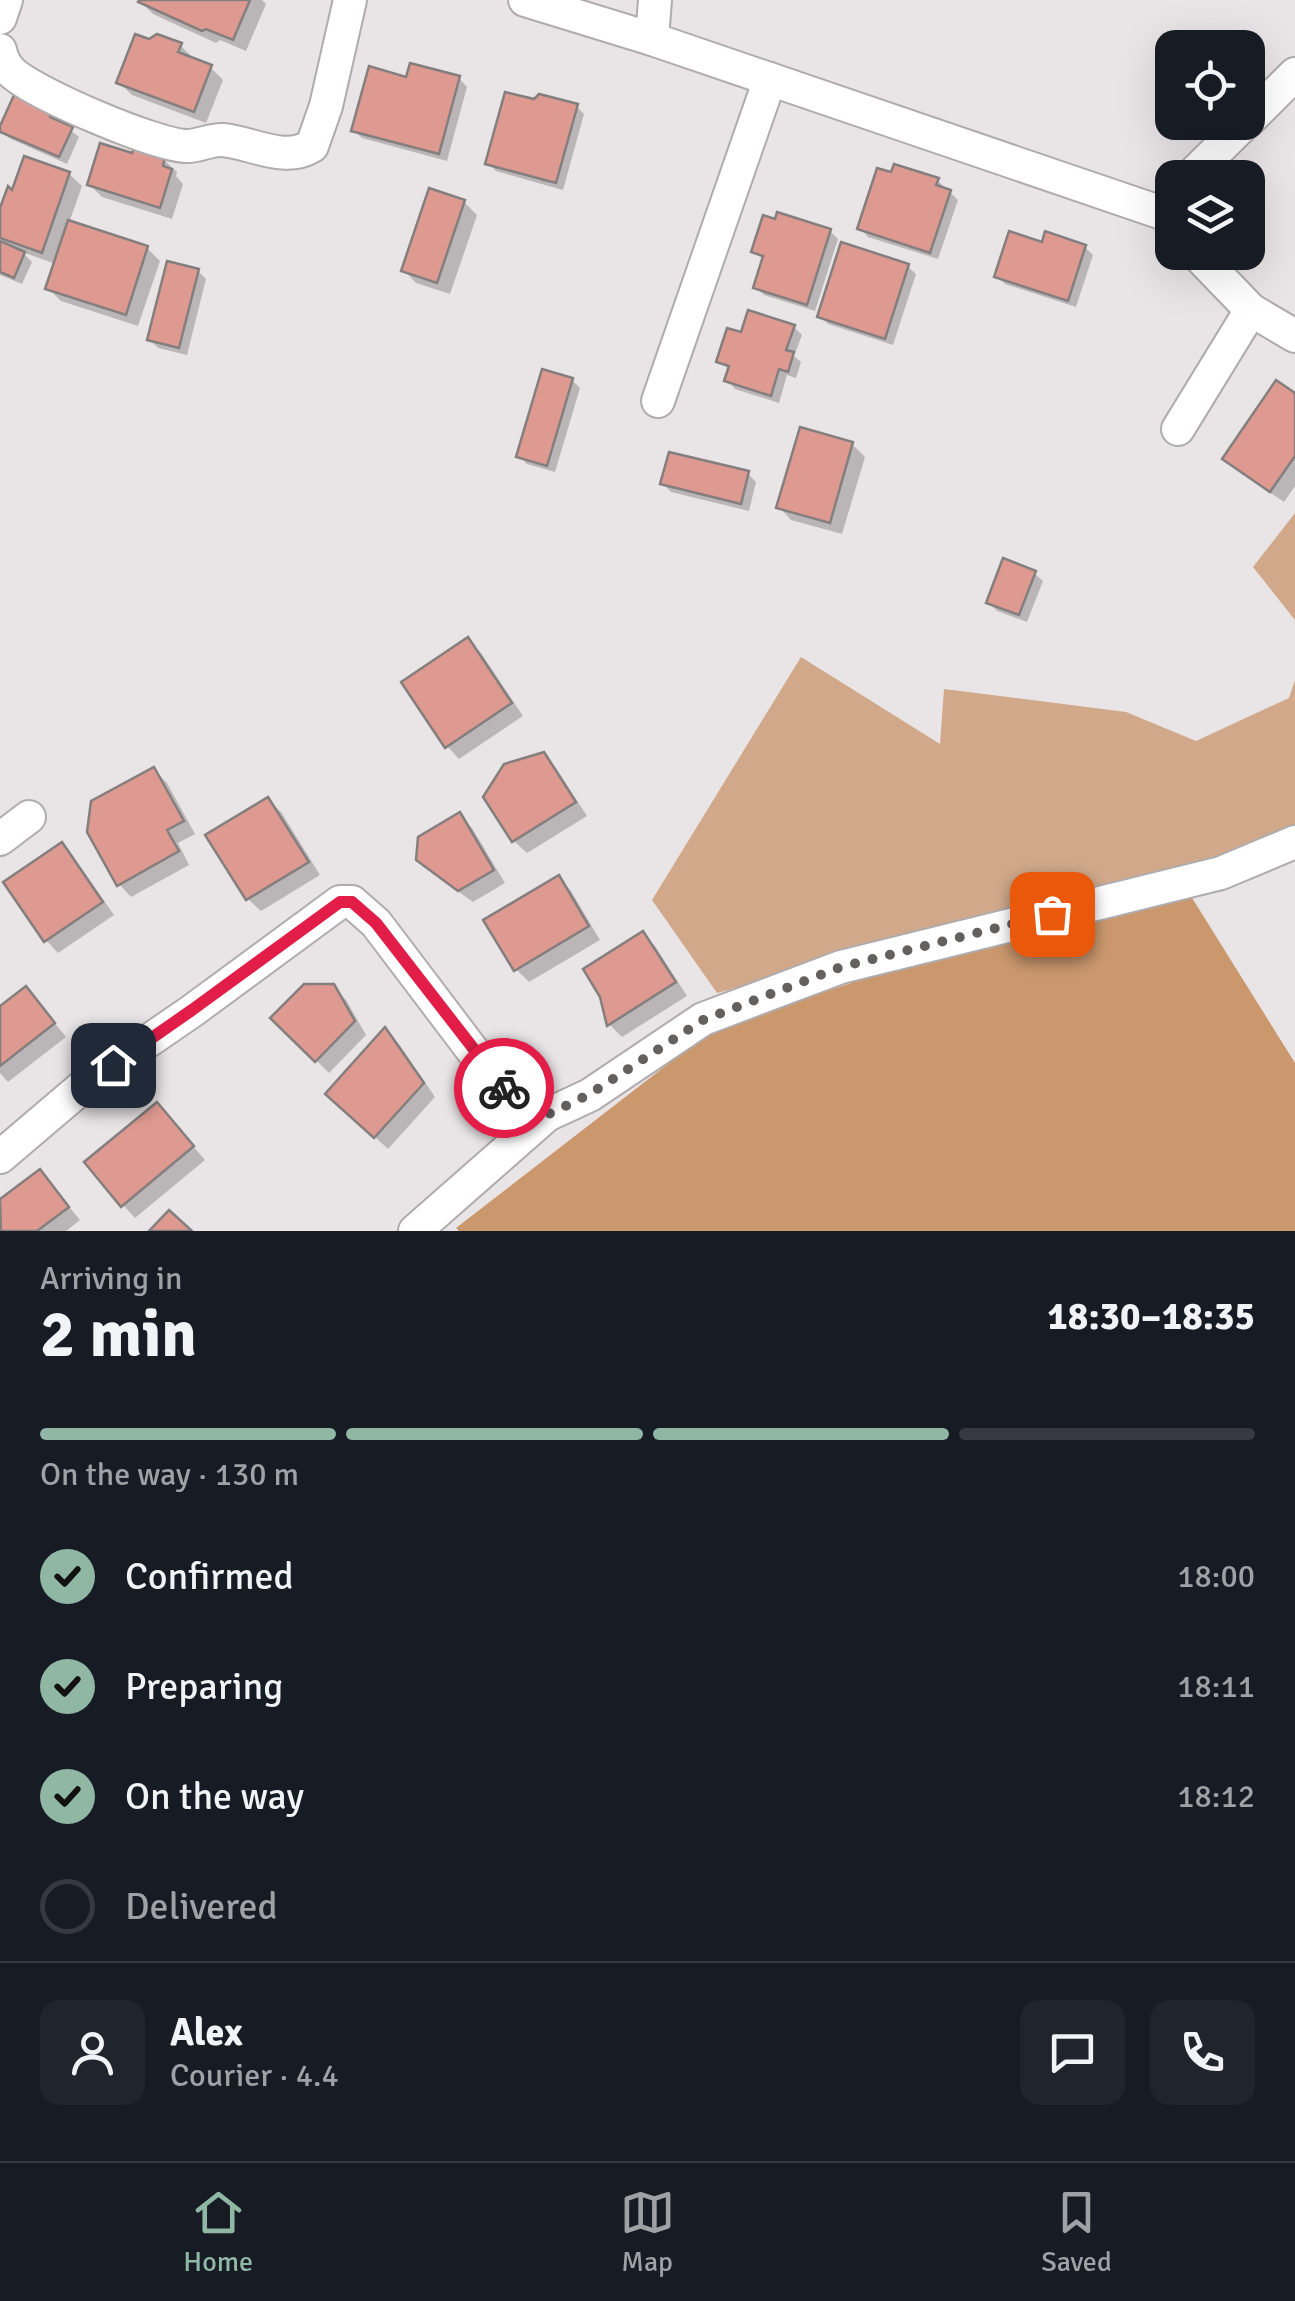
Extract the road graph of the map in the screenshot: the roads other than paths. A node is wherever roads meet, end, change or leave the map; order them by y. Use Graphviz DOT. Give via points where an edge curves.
graph roads {
  1 [pos="6,0"];
  2 [pos="350,0"];
  3 [pos="524,0"];
  4 [pos="655,0"];
  5 [pos="0,18"];
  6 [pos="652,39"];
  7 [pos="0,50"];
  8 [pos="1295,74"];
  9 [pos="770,79"];
  10 [pos="1265,104"];
  11 [pos="1228,140"];
  12 [pos="1208,160"];
  13 [pos="1155,209"];
  14 [pos="1212,270"];
  15 [pos="1251,310"];
  16 [pos="1295,336"];
  17 [pos="658,401"];
  18 [pos="1178,429"];
  19 [pos="29,817"];
  20 [pos="0,839"];
  21 [pos="1295,842"];
  22 [pos="547,1115"];
  23 [pos="0,1157"];
  24 [pos="415,1231"];
  1 -- 5 [label="street"];
  2 -- 7 [label="street" via="326,106 312,146 300,154 222,140 189,147 163,142 39,91 13,74"];
  3 -- 6 [label="street"];
  4 -- 6 [label="street"];
  6 -- 9 [label="street"];
  8 -- 10 [label="street"];
  9 -- 13 [label="street"];
  9 -- 17 [label="street"];
  11 -- 12 [label="street"];
  14 -- 15 [label="street"];
  15 -- 16 [label="street"];
  15 -- 18 [label="street"];
  19 -- 20 [label="street"];
  21 -- 22 [label="street" via="1221,874 841,967 703,1020"];
  22 -- 23 [label="street" via="504,1088 376,923 352,902 340,902 87,1083"];
  22 -- 24 [label="street"];
}
